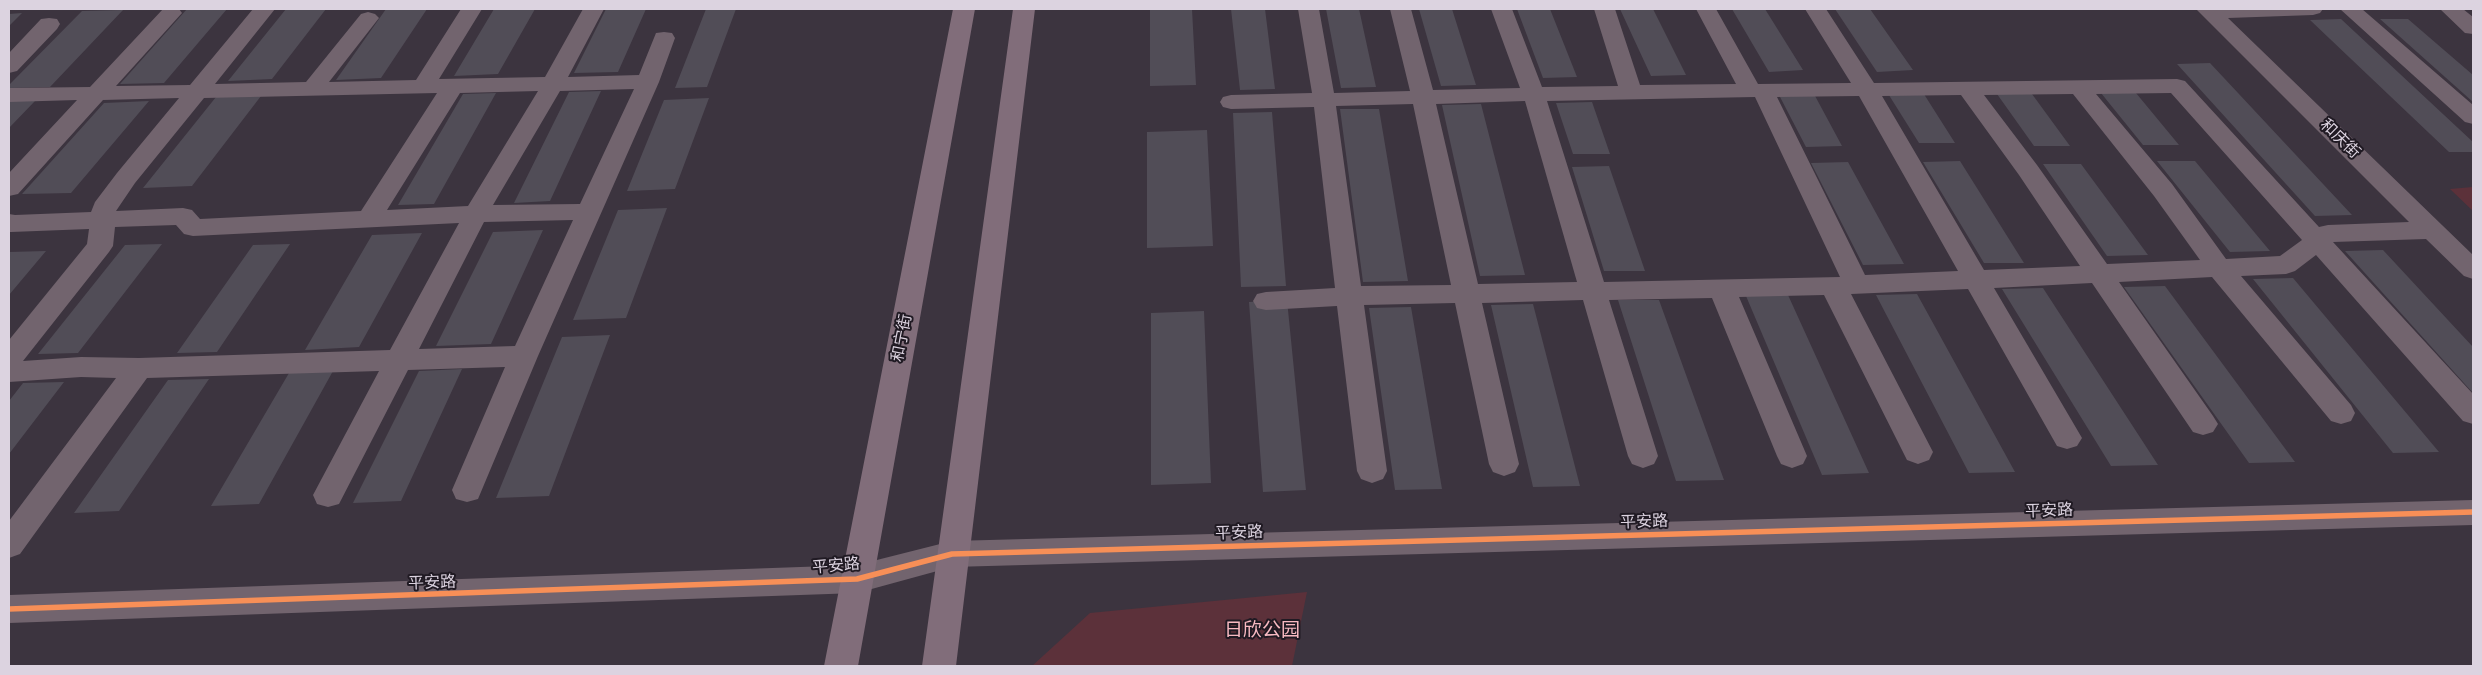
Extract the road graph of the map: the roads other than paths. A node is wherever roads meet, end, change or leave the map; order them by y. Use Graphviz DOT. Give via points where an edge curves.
graph roads {
  1 [pos="471,9"];
  2 [pos="593,9"];
  3 [pos="964,9"];
  4 [pos="1024,9"];
  5 [pos="1308,9"];
  6 [pos="1400,9"];
  7 [pos="1501,9"];
  8 [pos="1604,9"];
  9 [pos="1706,9"];
  10 [pos="1816,9"];
  11 [pos="2313,9"];
  12 [pos="2350,9"];
  13 [pos="2450,9"];
  14 [pos="264,10"];
  15 [pos="2208,10"];
  16 [pos="171,13"];
  17 [pos="368,18"];
  18 [pos="49,24"];
  19 [pos="2473,28"];
  20 [pos="664,38"];
  21 [pos="9,66"];
  22 [pos="648,82"];
  23 [pos="553,84"];
  24 [pos="453,86"];
  25 [pos="423,87"];
  26 [pos="2079,87"];
  27 [pos="1966,88"];
  28 [pos="312,89"];
  29 [pos="1867,90"];
  30 [pos="197,91"];
  31 [pos="1757,91"];
  32 [pos="1631,92"];
  33 [pos="98,93"];
  34 [pos="9,95"];
  35 [pos="1534,95"];
  36 [pos="1423,97"];
  37 [pos="1324,99"];
  38 [pos="1231,102"];
  39 [pos="2473,117"];
  40 [pos="9,188"];
  41 [pos="589,212"];
  42 [pos="476,214"];
  43 [pos="103,220"];
  44 [pos="370,220"];
  45 [pos="10,224"];
  46 [pos="2433,230"];
  47 [pos="2319,241"];
  48 [pos="2219,268"];
  49 [pos="2473,270"];
  50 [pos="2099,274"];
  51 [pos="1976,279"];
  52 [pos="1845,286"];
  53 [pos="1722,289"];
  54 [pos="1593,293"];
  55 [pos="1467,295"];
  56 [pos="1350,296"];
  57 [pos="1266,301"];
  58 [pos="524,356"];
  59 [pos="9,359"];
  60 [pos="399,360"];
  61 [pos="139,368"];
  62 [pos="9,372"];
  63 [pos="2341,413"];
  64 [pos="2473,413"];
  65 [pos="2203,424"];
  66 [pos="2067,438"];
  67 [pos="1918,452"];
  68 [pos="1643,456"];
  69 [pos="1792,456"];
  70 [pos="1504,464"];
  71 [pos="1372,471"];
  72 [pos="467,490"];
  73 [pos="328,495"];
  74 [pos="2473,512"];
  75 [pos="9,545"];
  76 [pos="952,554"];
  77 [pos="857,578"];
  78 [pos="9,609"];
  79 [pos="841,666"];
  80 [pos="939,666"];
  1 -- 25 [label="street"];
  2 -- 23 [label="street"];
  3 -- 77 [label="main road, 和宁街"];
  4 -- 76 [label="main road"];
  5 -- 37 [label="street"];
  6 -- 36 [label="street"];
  7 -- 35 [label="street"];
  8 -- 32 [label="street"];
  9 -- 31 [label="street"];
  10 -- 29 [label="street"];
  11 -- 15 [label="street"];
  12 -- 39 [label="street"];
  13 -- 19 [label="street"];
  14 -- 30 [label="street"];
  15 -- 46 [label="street, 和庆街"];
  16 -- 33 [label="street"];
  17 -- 28 [label="street"];
  18 -- 21 [label="street"];
  20 -- 22 [label="street"];
  22 -- 23 [label="street"];
  22 -- 41 [label="street"];
  23 -- 24 [label="street"];
  23 -- 42 [label="street"];
  24 -- 25 [label="street"];
  24 -- 44 [label="street"];
  25 -- 28 [label="street"];
  26 -- 27 [label="street"];
  26 -- 47 [label="street" via="2177,86"];
  26 -- 48 [label="street" via="2163,190"];
  27 -- 29 [label="street"];
  27 -- 50 [label="street" via="2028,170"];
  28 -- 30 [label="street"];
  29 -- 31 [label="street"];
  29 -- 51 [label="street"];
  30 -- 33 [label="street"];
  30 -- 43 [label="street" via="104,208"];
  31 -- 32 [label="street"];
  31 -- 52 [label="street"];
  32 -- 35 [label="street"];
  33 -- 34 [label="street"];
  33 -- 40 [label="street"];
  35 -- 36 [label="street"];
  35 -- 54 [label="street"];
  36 -- 37 [label="street"];
  36 -- 55 [label="street"];
  37 -- 38 [label="street"];
  37 -- 56 [label="street"];
  41 -- 42 [label="street"];
  41 -- 58 [label="street"];
  42 -- 44 [label="street"];
  42 -- 60 [label="street"];
  43 -- 44 [label="street" via="183,216 193,228"];
  43 -- 45 [label="street"];
  43 -- 59 [label="street" via="100,246"];
  46 -- 47 [label="street" via="2328,233"];
  46 -- 49 [label="street, 和庆街"];
  47 -- 48 [label="street" via="2286,265"];
  47 -- 64 [label="street"];
  48 -- 50 [label="street"];
  48 -- 63 [label="street"];
  50 -- 51 [label="street"];
  50 -- 65 [label="street"];
  51 -- 52 [label="street"];
  51 -- 66 [label="street"];
  52 -- 53 [label="street"];
  52 -- 67 [label="street"];
  53 -- 54 [label="street"];
  53 -- 69 [label="street"];
  54 -- 55 [label="street"];
  54 -- 68 [label="street"];
  55 -- 56 [label="street"];
  55 -- 70 [label="street"];
  56 -- 57 [label="street"];
  56 -- 71 [label="street"];
  58 -- 60 [label="street"];
  58 -- 72 [label="street"];
  60 -- 61 [label="street"];
  60 -- 73 [label="street"];
  61 -- 62 [label="street" via="81,367"];
  61 -- 75 [label="street"];
  74 -- 76 [label="street, 平安路"];
  76 -- 77 [label="street, 平安路"];
  76 -- 80 [label="main road"];
  77 -- 78 [label="street, 平安路"];
  77 -- 79 [label="main road, 和宁街"];
}
